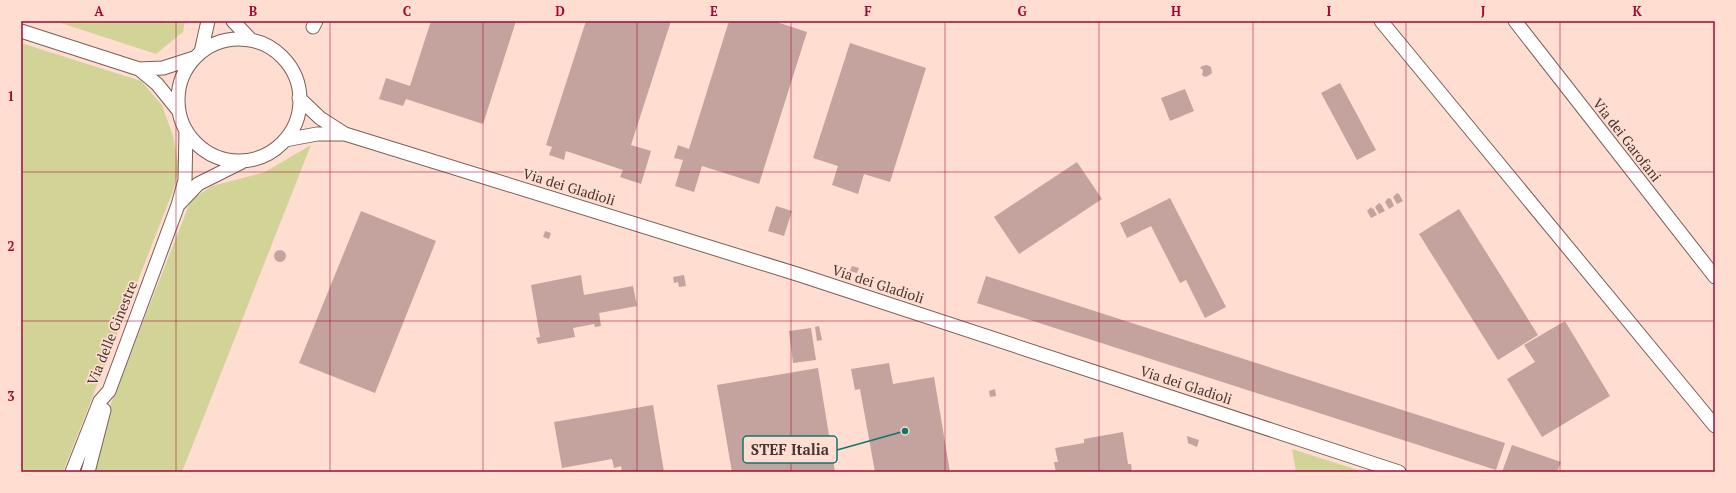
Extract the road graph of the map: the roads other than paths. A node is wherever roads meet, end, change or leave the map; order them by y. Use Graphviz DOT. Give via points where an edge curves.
graph roads {
  1 [pos="208,21"];
  2 [pos="233,21"];
  3 [pos="1381,21"];
  4 [pos="1515,21"];
  5 [pos="21,31"];
  6 [pos="251,40"];
  7 [pos="198,55"];
  8 [pos="139,69"];
  9 [pos="299,98"];
  10 [pos="178,110"];
  11 [pos="186,131"];
  12 [pos="345,134"];
  13 [pos="285,140"];
  14 [pos="243,162"];
  15 [pos="178,205"];
  16 [pos="1714,274"];
  17 [pos="109,391"];
  18 [pos="1715,426"];
  19 [pos="72,472"];
  20 [pos="88,472"];
  21 [pos="1399,472"];
  1 -- 7 [label="street"];
  2 -- 6 [label="street"];
  3 -- 18 [label="street"];
  4 -- 16 [label="street, Via dei Garofani"];
  5 -- 8 [label="street, Via dei Gladioli"];
  6 -- 7 [label="street, Via dei Gladioli" via="229,40 211,46"];
  6 -- 9 [label="street, Via dei Gladioli" via="280,55 292,70"];
  7 -- 8 [label="street, Via dei Gladioli" via="163,68"];
  7 -- 10 [label="street, Via dei Gladioli" via="184,72 177,92"];
  8 -- 10 [label="street, Via dei Gladioli" via="157,84"];
  9 -- 12 [label="street, Via dei Gladioli" via="320,118"];
  9 -- 13 [label="street, Via dei Gladioli" via="296,122"];
  10 -- 11 [label="street, Via dei Gladioli"];
  11 -- 14 [label="street, Via dei Gladioli" via="190,139 207,153 221,159"];
  11 -- 15 [label="street, Via delle Ginestre" via="185,180"];
  12 -- 13 [label="street, Via dei Gladioli" via="317,134"];
  12 -- 21 [label="street, Via dei Gladioli" via="800,275"];
  13 -- 14 [label="street, Via dei Gladioli" via="273,151"];
  14 -- 15 [label="street, Via delle Ginestre" via="198,184"];
  15 -- 17 [label="street, Via delle Ginestre"];
  17 -- 19 [label="street, Via delle Ginestre" via="100,401"];
  17 -- 20 [label="street"];
}
